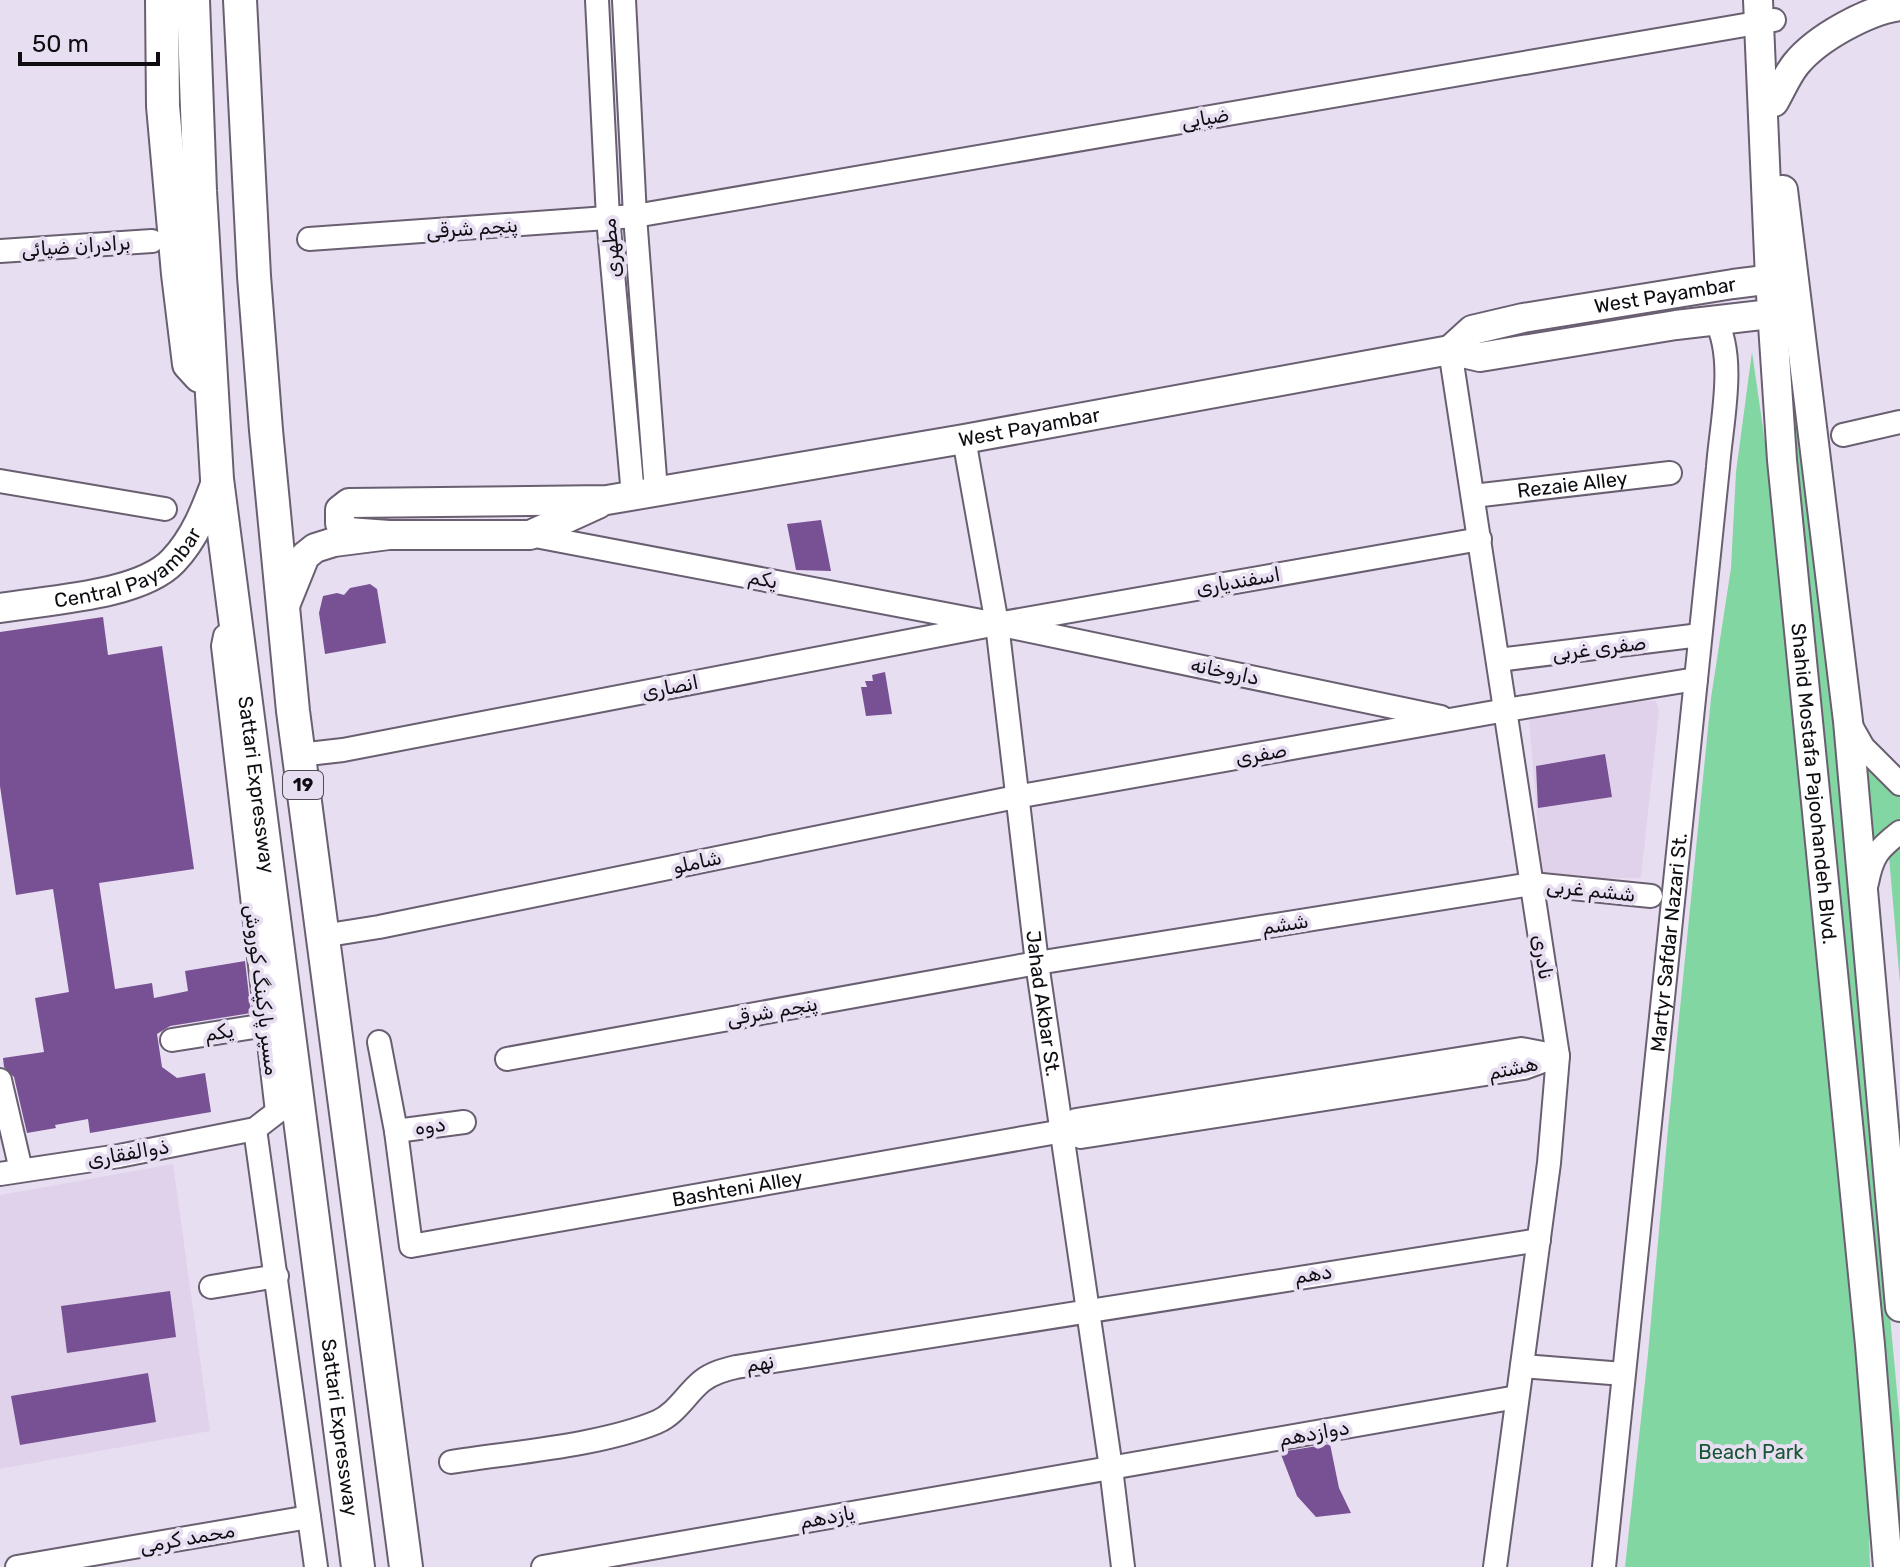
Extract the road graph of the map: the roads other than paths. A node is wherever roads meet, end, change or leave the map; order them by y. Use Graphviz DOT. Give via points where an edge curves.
graph roads {
  1 [pos="162,0"];
  2 [pos="193,0"];
  3 [pos="240,0"];
  4 [pos="262,0"];
  5 [pos="597,0"];
  6 [pos="624,0"];
  7 [pos="1900,6"];
  8 [pos="1766,11"];
  9 [pos="1774,102"];
  10 [pos="249,154"];
  11 [pos="635,216"];
  12 [pos="608,218"];
  13 [pos="309,239"];
  14 [pos="152,241"];
  15 [pos="0,251"];
  16 [pos="1781,278"];
  17 [pos="1785,312"];
  18 [pos="1715,319"];
  19 [pos="1450,350"];
  20 [pos="211,389"];
  21 [pos="1900,422"];
  22 [pos="1843,435"];
  23 [pos="964,439"];
  24 [pos="1670,473"];
  25 [pos="217,479"];
  26 [pos="0,481"];
  27 [pos="632,495"];
  28 [pos="1473,496"];
  29 [pos="165,509"];
  30 [pos="389,535"];
  31 [pos="530,535"];
  32 [pos="1480,539"];
  33 [pos="232,602"];
  34 [pos="0,608"];
  35 [pos="284,608"];
  36 [pos="997,624"];
  37 [pos="1700,635"];
  38 [pos="1498,660"];
  39 [pos="1696,679"];
  40 [pos="1506,710"];
  41 [pos="1454,719"];
  42 [pos="1848,721"];
  43 [pos="299,755"];
  44 [pos="1900,784"];
  45 [pos="1016,797"];
  46 [pos="1900,832"];
  47 [pos="1532,884"];
  48 [pos="1651,896"];
  49 [pos="1864,904"];
  50 [pos="322,936"];
  51 [pos="1037,963"];
  52 [pos="266,1025"];
  53 [pos="172,1040"];
  54 [pos="379,1042"];
  55 [pos="1558,1056"];
  56 [pos="507,1059"];
  57 [pos="0,1080"];
  58 [pos="464,1122"];
  59 [pos="255,1129"];
  60 [pos="396,1131"];
  61 [pos="1063,1131"];
  62 [pos="11,1172"];
  63 [pos="1539,1240"];
  64 [pos="277,1276"];
  65 [pos="211,1287"];
  66 [pos="1900,1307"];
  67 [pos="1088,1309"];
  68 [pos="1522,1366"];
  69 [pos="1611,1373"];
  70 [pos="1517,1397"];
  71 [pos="451,1462"];
  72 [pos="1111,1468"];
  73 [pos="309,1517"];
  74 [pos="17,1567"];
  75 [pos="316,1567"];
  76 [pos="358,1567"];
  77 [pos="406,1567"];
  78 [pos="543,1567"];
  79 [pos="1123,1567"];
  80 [pos="1495,1567"];
  81 [pos="1604,1567"];
  82 [pos="1888,1567"];
  1 -- 20 [label="highway" via="163,106 189,364"];
  2 -- 20 [label="highway, Sattari Expressway / 19"];
  3 -- 10 [label="highway, 19"];
  4 -- 10 [label="highway"];
  5 -- 12 [label="street, مطهری"];
  6 -- 11 [label="street, مطهری"];
  7 -- 9 [label="main road" via="1864,16 1828,37 1796,63"];
  8 -- 9 [label="main road, Shahid Mostafa Pajoohandeh Blvd."];
  8 -- 11 [label="street, ضیایی"];
  8 -- 16 [label="main road, Shahid Mostafa Pajoohandeh Blvd."];
  9 -- 16 [label="main road, Shahid Mostafa Pajoohandeh Blvd."];
  10 -- 35 [label="highway, 19" via="254,276"];
  11 -- 12 [label="street, پنجم شرقی"];
  11 -- 27 [label="street, مطهری"];
  12 -- 13 [label="street, پنجم شرقی"];
  12 -- 27 [label="street, مطهری"];
  14 -- 15 [label="street, برادران ضیائی"];
  16 -- 17 [label="main road, Shahid Mostafa Pajoohandeh Blvd."];
  16 -- 19 [label="main road, West Payambar" via="1523,318 1472,330"];
  17 -- 18 [label="main road, West Payambar"];
  17 -- 42 [label="main road, Shahid Mostafa Pajoohandeh Blvd."];
  17 -- 82 [label="main road, Shahid Mostafa Pajoohandeh Blvd." via="1782,460"];
  18 -- 19 [label="main road, West Payambar" via="1480,357"];
  18 -- 37 [label="street, Martyr Safdar Nazari St." via="1722,332 1726,369"];
  19 -- 23 [label="main road, West Payambar"];
  19 -- 28 [label="street, نادری"];
  20 -- 25 [label="highway, Sattari Expressway / 19"];
  21 -- 22 [label="street"];
  23 -- 27 [label="main road, West Payambar"];
  23 -- 36 [label="street, Jahad Akbar St."];
  24 -- 28 [label="street, Rezaie Alley"];
  25 -- 33 [label="highway, Sattari Expressway / 19"];
  25 -- 34 [label="main road, Central Payambar" via="200,523 159,573 113,590"];
  26 -- 29 [label="street"];
  27 -- 30 [label="main road, West Payambar" via="349,503 340,510 340,523 348,532"];
  27 -- 31 [label="main road, West Payambar"];
  28 -- 32 [label="street, نادری"];
  30 -- 31 [label="main road, West Payambar"];
  30 -- 35 [label="main road, West Payambar" via="315,548 298,569"];
  31 -- 36 [label="street, یکم"];
  32 -- 36 [label="street, اسفندیاری"];
  32 -- 38 [label="street, نادری"];
  33 -- 52 [label="street, مسیر پارکینگ کوروش" via="223,646"];
  33 -- 76 [label="highway, Sattari Expressway / 19"];
  35 -- 43 [label="highway, 19"];
  36 -- 41 [label="street, داروخانه"];
  36 -- 43 [label="street, انصاری"];
  36 -- 45 [label="street, Jahad Akbar St."];
  37 -- 38 [label="street, صفری غربی"];
  37 -- 39 [label="street, Martyr Safdar Nazari St."];
  38 -- 40 [label="street, نادری"];
  39 -- 40 [label="street"];
  39 -- 81 [label="street, Martyr Safdar Nazari St."];
  40 -- 41 [label="street, صفری"];
  40 -- 47 [label="street, نادری"];
  41 -- 45 [label="street, صفری"];
  42 -- 44 [label="street" via="1863,747"];
  42 -- 49 [label="main road, Shahid Mostafa Pajoohandeh Blvd."];
  43 -- 50 [label="highway, 19"];
  45 -- 50 [label="street, شاملو"];
  45 -- 51 [label="street, Jahad Akbar St."];
  46 -- 49 [label="street" via="1871,860"];
  47 -- 48 [label="street, ششم غربی"];
  47 -- 51 [label="street, ششم"];
  47 -- 55 [label="street, نادری"];
  49 -- 66 [label="main road, Shahid Mostafa Pajoohandeh Blvd."];
  50 -- 77 [label="highway, 19"];
  51 -- 56 [label="street, پنجم شرقی"];
  51 -- 61 [label="street, Jahad Akbar St."];
  52 -- 53 [label="street, یکم"];
  52 -- 59 [label="street, مسیر پارکینگ کوروش" via="277,1112"];
  54 -- 60 [label="street"];
  55 -- 61 [label="street, هشتم" via="1524,1068 1081,1137"];
  55 -- 63 [label="street, نادری"];
  57 -- 62 [label="street"];
  58 -- 60 [label="street, دوه"];
  59 -- 62 [label="street, ذوالفقاری"];
  59 -- 64 [label="street"];
  60 -- 61 [label="street, Bashteni Alley" via="411,1246"];
  61 -- 67 [label="street, Jahad Akbar St."];
  63 -- 67 [label="street, دهم"];
  63 -- 68 [label="street, نادری"];
  64 -- 65 [label="street"];
  64 -- 73 [label="street"];
  67 -- 71 [label="street, نهم" via="736,1367 701,1381 658,1422 606,1437"];
  67 -- 72 [label="street, Jahad Akbar St."];
  68 -- 69 [label="street"];
  68 -- 70 [label="street, نادری"];
  70 -- 72 [label="street, دوازدهم"];
  70 -- 80 [label="street, نادری"];
  72 -- 78 [label="street, یازدهم"];
  72 -- 79 [label="street, Jahad Akbar St."];
  73 -- 74 [label="street, محمد کرمی"];
  73 -- 75 [label="street"];
}
